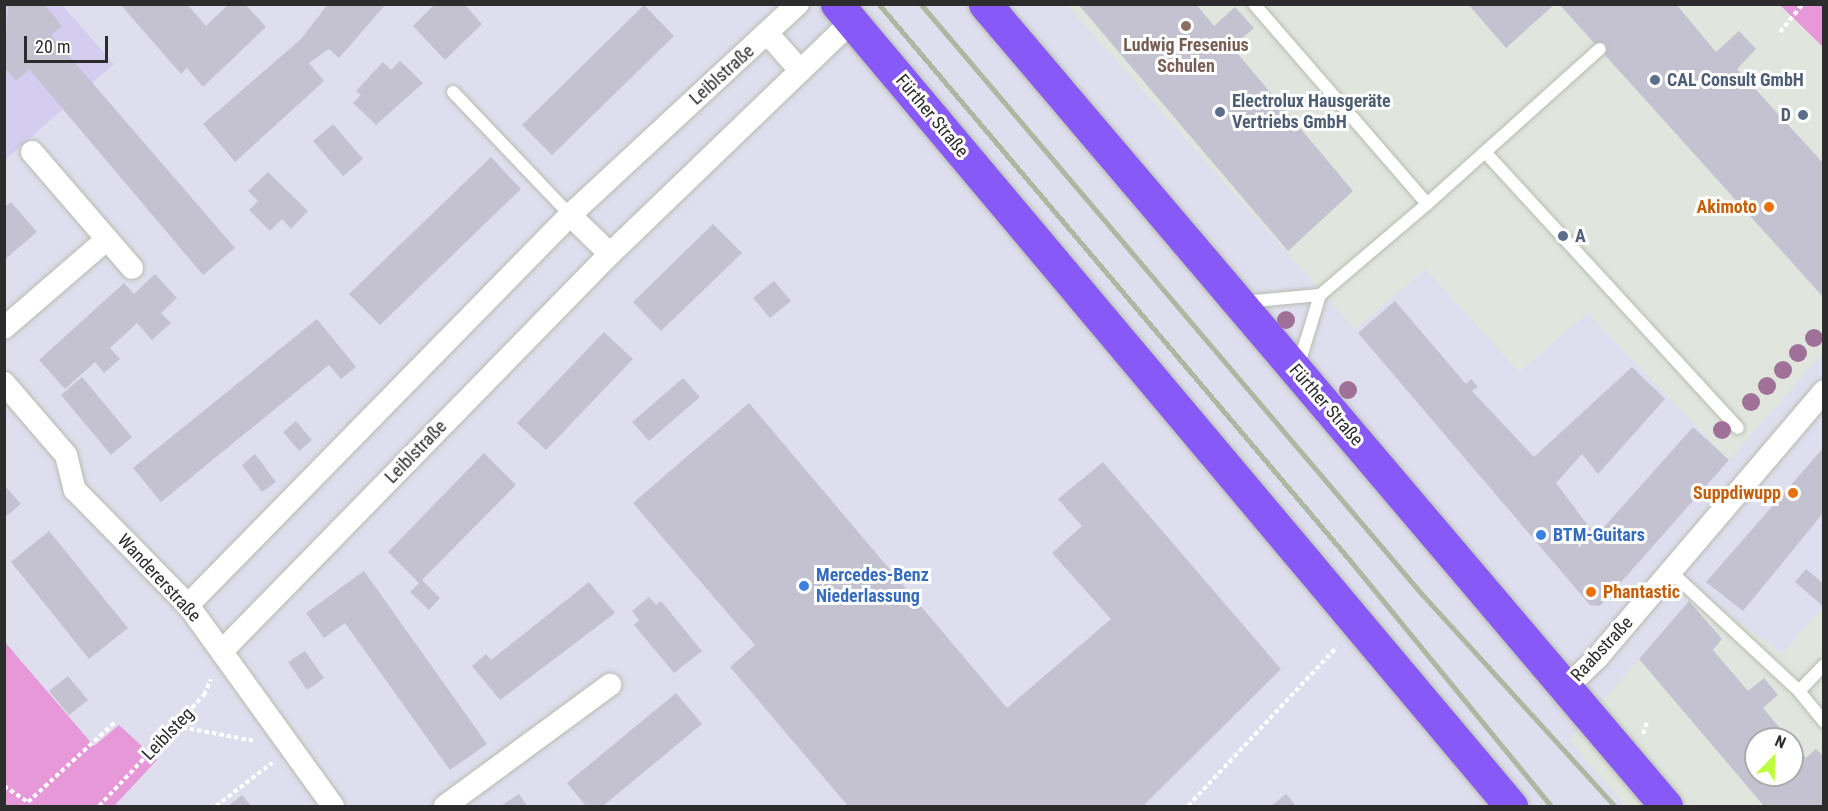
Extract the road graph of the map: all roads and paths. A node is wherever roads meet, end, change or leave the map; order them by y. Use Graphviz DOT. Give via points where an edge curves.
graph roads {
  1 [pos="798,4"];
  2 [pos="985,4"];
  3 [pos="1254,4"];
  4 [pos="1803,4"];
  5 [pos="845,13"];
  6 [pos="1780,32"];
  7 [pos="768,34"];
  8 [pos="1600,49"];
  9 [pos="799,69"];
  10 [pos="453,92"];
  11 [pos="32,152"];
  12 [pos="1485,152"];
  13 [pos="1427,204"];
  14 [pos="570,215"];
  15 [pos="107,239"];
  16 [pos="610,254"];
  17 [pos="132,268"];
  18 [pos="1320,295"];
  19 [pos="1238,303"];
  20 [pos="4,328"];
  21 [pos="1296,371"];
  22 [pos="4,383"];
  23 [pos="1824,391"];
  24 [pos="1737,428"];
  25 [pos="1670,571"];
  26 [pos="188,604"];
  27 [pos="1343,641"];
  28 [pos="222,651"];
  29 [pos="1824,665"];
  30 [pos="610,685"];
  31 [pos="1566,688"];
  32 [pos="1799,691"];
  33 [pos="115,722"];
  34 [pos="1824,722"];
  35 [pos="175,726"];
  36 [pos="291,748"];
  37 [pos="4,786"];
  38 [pos="99,807"];
  39 [pos="216,807"];
  40 [pos="333,807"];
  41 [pos="445,807"];
  42 [pos="1188,807"];
  43 [pos="1511,807"];
  44 [pos="1666,807"];
  1 -- 7 [label="street, Leiblstraße"];
  2 -- 19 [label="main road, Fürther Straße"];
  3 -- 13 [label="lane"];
  4 -- 6 [label="path"];
  5 -- 9 [label="street, Leiblstraße"];
  5 -- 43 [label="main road, Fürther Straße"];
  7 -- 9 [label="street, Leiblstraße"];
  7 -- 14 [label="street, Leiblstraße"];
  8 -- 12 [label="lane"];
  9 -- 16 [label="street, Leiblstraße"];
  10 -- 14 [label="lane"];
  11 -- 15 [label="street"];
  12 -- 13 [label="lane"];
  12 -- 24 [label="lane"];
  13 -- 18 [label="lane"];
  14 -- 16 [label="street"];
  14 -- 26 [label="street, Leiblstraße"];
  15 -- 17 [label="street"];
  15 -- 20 [label="street"];
  16 -- 28 [label="street, Leiblstraße"];
  18 -- 19 [label="lane"];
  18 -- 21 [label="lane"];
  19 -- 21 [label="main road, Fürther Straße"];
  21 -- 31 [label="main road, Fürther Straße"];
  22 -- 26 [label="street, Wandererstraße" via="66,455 75,490"];
  23 -- 25 [label="street, Raabstraße"];
  25 -- 31 [label="street, Raabstraße"];
  25 -- 32 [label="lane"];
  26 -- 28 [label="street, Wandererstraße"];
  27 -- 42 [label="path"];
  28 -- 35 [label="path, Leiblsteg" via="204,695"];
  28 -- 36 [label="street, Wandererstraße"];
  29 -- 32 [label="lane"];
  30 -- 41 [label="street"];
  31 -- 44 [label="main road, Fürther Straße"];
  32 -- 34 [label="lane"];
  33 -- 37 [label="path" via="28,802"];
  35 -- 36 [label="path"];
  35 -- 38 [label="path, Leiblsteg"];
  36 -- 39 [label="path"];
  36 -- 40 [label="street, Wandererstraße"];
}
